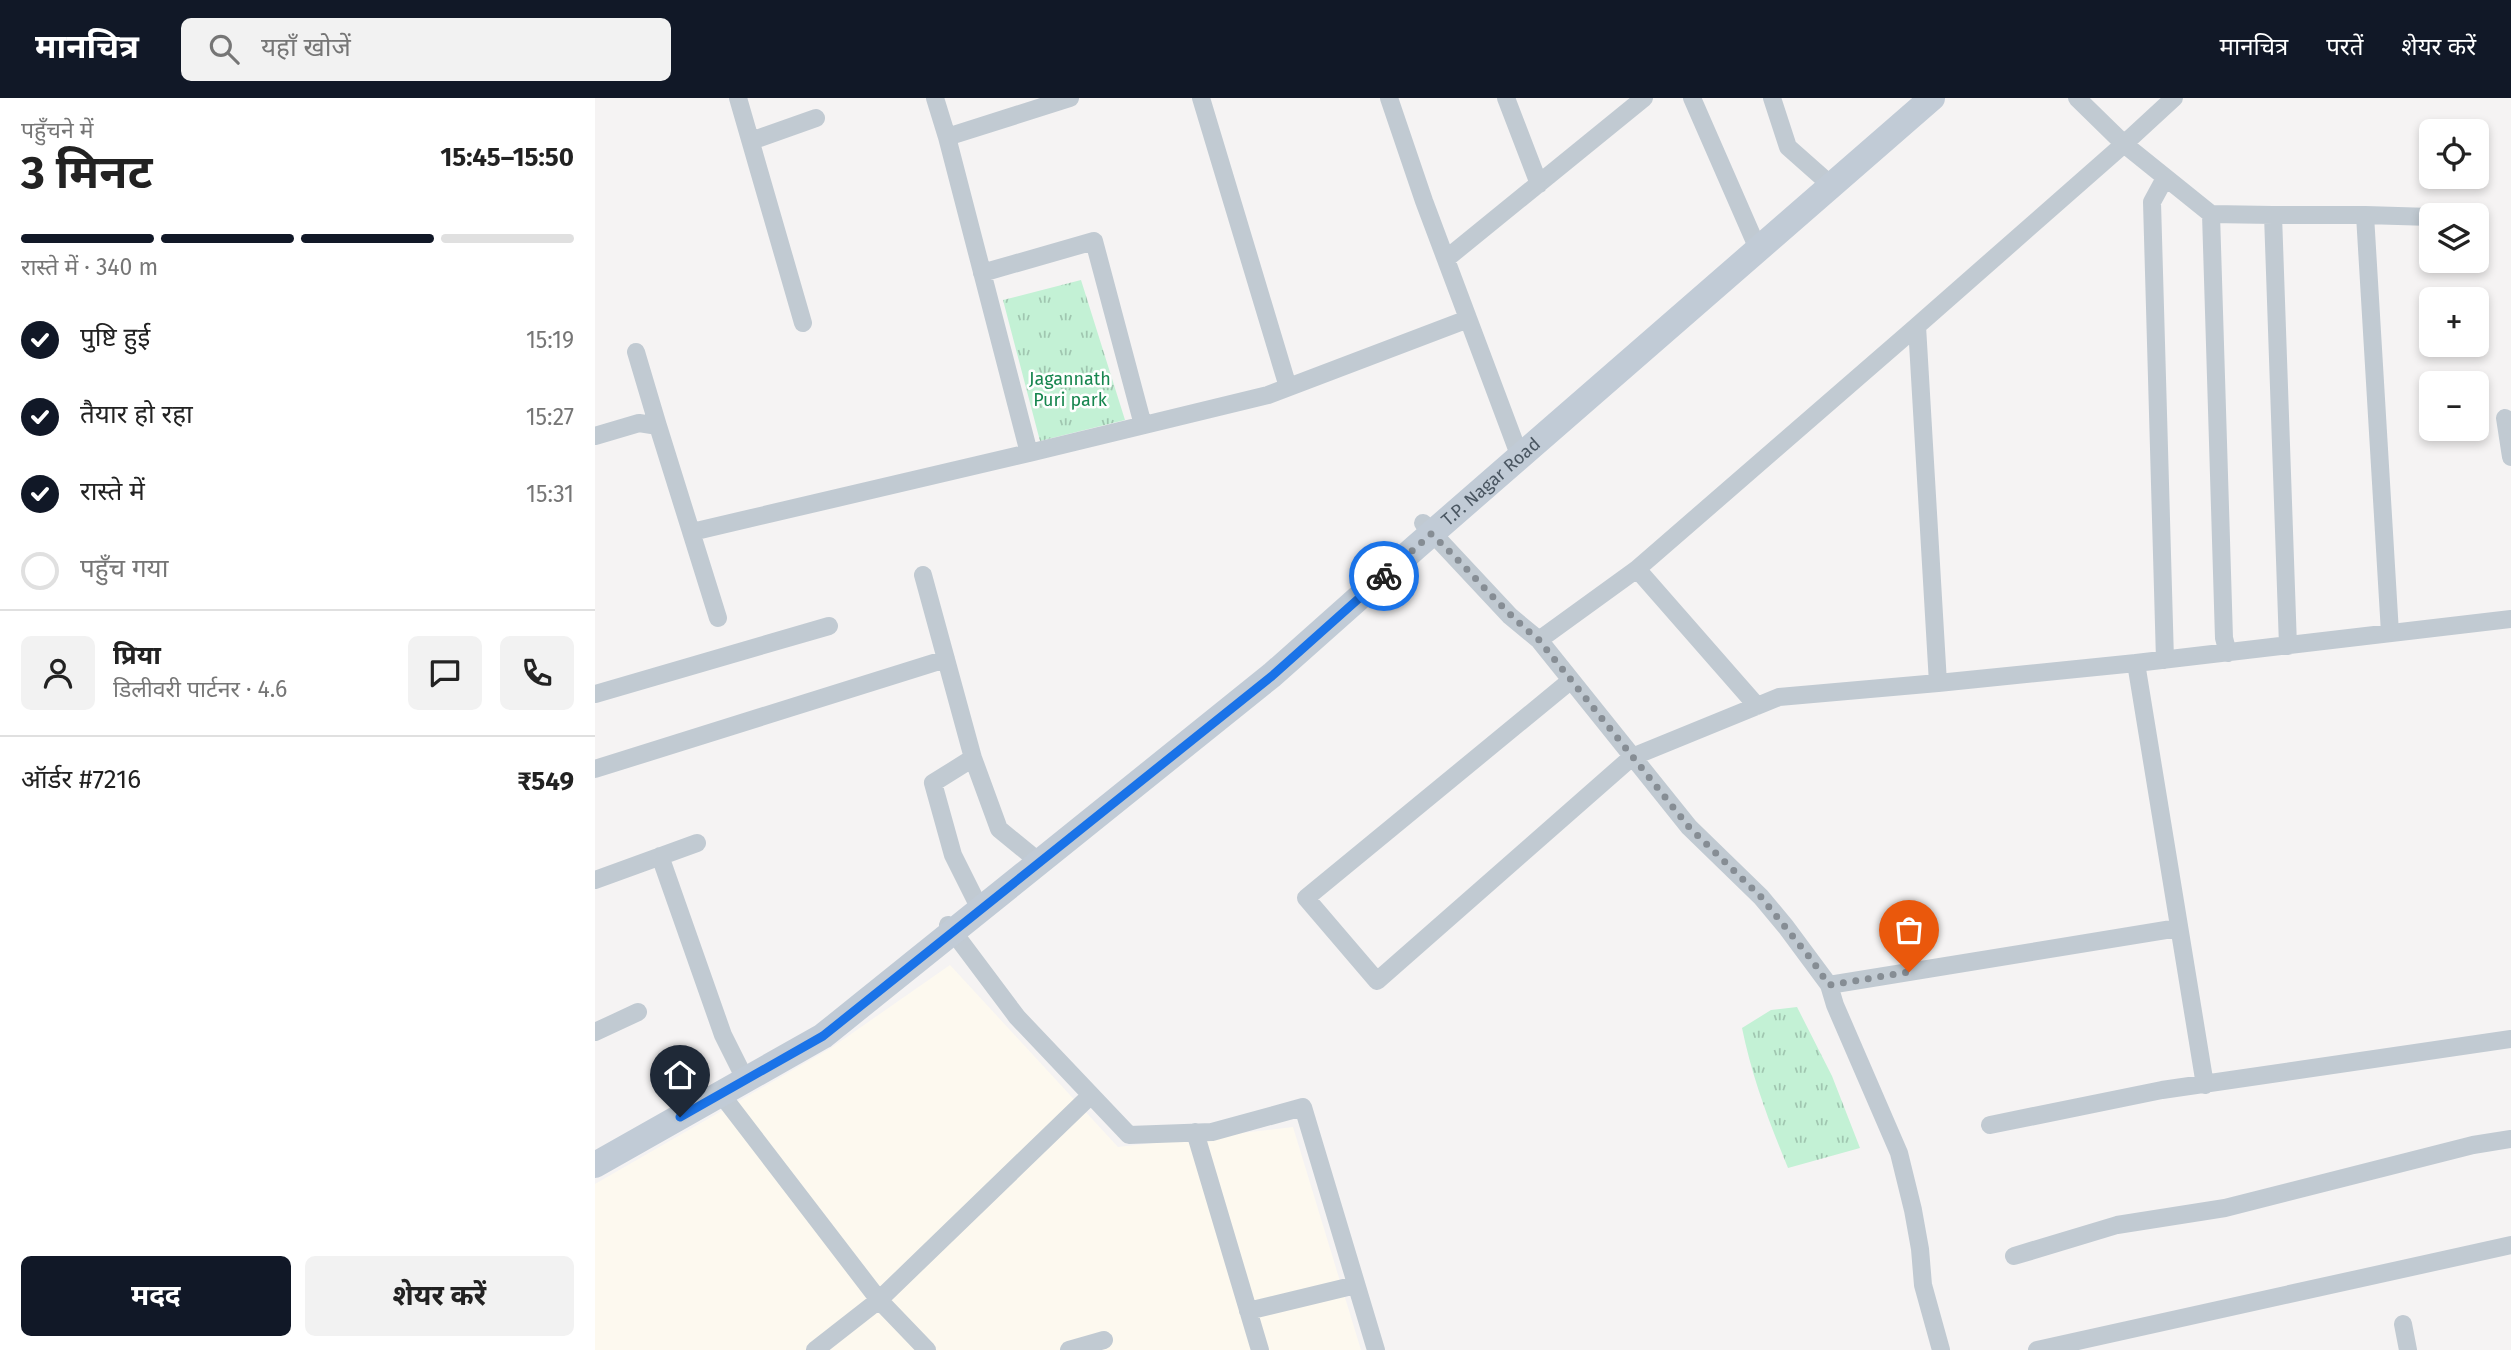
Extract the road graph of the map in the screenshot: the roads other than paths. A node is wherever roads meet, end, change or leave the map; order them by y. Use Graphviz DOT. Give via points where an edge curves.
graph roads {
  1 [pos="738,98"];
  2 [pos="935,98"];
  3 [pos="1070,98"];
  4 [pos="1201,98"];
  5 [pos="1389,98"];
  6 [pos="1506,98"];
  7 [pos="1644,98"];
  8 [pos="1692,98"];
  9 [pos="1772,98"];
  10 [pos="1916,98"];
  11 [pos="1932,98"];
  12 [pos="2077,98"];
  13 [pos="2174,98"];
  14 [pos="816,118"];
  15 [pos="947,137"];
  16 [pos="751,141"];
  17 [pos="2124,144"];
  18 [pos="1823,178"];
  19 [pos="2165,178"];
  20 [pos="1539,184"];
  21 [pos="2211,214"];
  22 [pos="2273,215"];
  23 [pos="2365,215"];
  24 [pos="2419,217"];
  25 [pos="1756,244"];
  26 [pos="1445,259"];
  27 [pos="982,273"];
  28 [pos="1468,319"];
  29 [pos="803,323"];
  30 [pos="1917,326"];
  31 [pos="636,352"];
  32 [pos="1288,387"];
  33 [pos="2505,418"];
  34 [pos="1143,425"];
  35 [pos="659,426"];
  36 [pos="595,436"];
  37 [pos="1517,449"];
  38 [pos="1029,453"];
  39 [pos="2511,457"];
  40 [pos="1427,529"];
  41 [pos="692,532"];
  42 [pos="1637,569"];
  43 [pos="923,575"];
  44 [pos="718,618"];
  45 [pos="2511,619"];
  46 [pos="829,626"];
  47 [pos="2391,634"];
  48 [pos="1539,640"];
  49 [pos="2288,646"];
  50 [pos="2228,653"];
  51 [pos="946,659"];
  52 [pos="2165,660"];
  53 [pos="2136,663"];
  54 [pos="1570,681"];
  55 [pos="1938,683"];
  56 [pos="595,694"];
  57 [pos="1757,706"];
  58 [pos="1632,757"];
  59 [pos="973,758"];
  60 [pos="595,769"];
  61 [pos="697,843"];
  62 [pos="660,856"];
  63 [pos="1032,856"];
  64 [pos="595,880"];
  65 [pos="975,899"];
  66 [pos="949,927"];
  67 [pos="2178,928"];
  68 [pos="1829,985"];
  69 [pos="638,1012"];
  70 [pos="595,1032"];
  71 [pos="2511,1039"];
  72 [pos="741,1071"];
  73 [pos="2205,1084"];
  74 [pos="721,1094"];
  75 [pos="1090,1096"];
  76 [pos="1990,1125"];
  77 [pos="1195,1132"];
  78 [pos="2511,1139"];
  79 [pos="595,1149"];
  80 [pos="595,1165"];
  81 [pos="2511,1245"];
  82 [pos="2014,1256"];
  83 [pos="1356,1285"];
  84 [pos="879,1300"];
  85 [pos="1248,1311"];
  86 [pos="2403,1324"];
  87 [pos="1104,1340"];
  88 [pos="815,1350"];
  89 [pos="927,1350"];
  90 [pos="1069,1350"];
  91 [pos="1260,1350"];
  92 [pos="1376,1350"];
  93 [pos="1941,1350"];
  94 [pos="2037,1350"];
  95 [pos="2409,1350"];
  1 -- 16 [label="street"];
  2 -- 15 [label="street"];
  3 -- 15 [label="street"];
  4 -- 32 [label="street"];
  5 -- 26 [label="street"];
  6 -- 20 [label="street"];
  7 -- 20 [label="street"];
  8 -- 25 [label="street"];
  9 -- 18 [label="street" via="1788,147"];
  10 -- 18 [label="main road"];
  11 -- 25 [label="main road, T.P. Nagar Road"];
  12 -- 17 [label="street"];
  13 -- 17 [label="street"];
  14 -- 16 [label="street"];
  15 -- 27 [label="street"];
  16 -- 29 [label="street"];
  17 -- 19 [label="street"];
  17 -- 30 [label="street"];
  18 -- 25 [label="main road"];
  19 -- 21 [label="street"];
  19 -- 52 [label="street" via="2152,202"];
  20 -- 26 [label="street"];
  21 -- 22 [label="street"];
  21 -- 50 [label="street"];
  22 -- 23 [label="street"];
  22 -- 49 [label="street"];
  23 -- 24 [label="street"];
  23 -- 47 [label="street"];
  25 -- 37 [label="main road, T.P. Nagar Road"];
  26 -- 28 [label="street"];
  27 -- 34 [label="street" via="1094,241"];
  27 -- 38 [label="street"];
  28 -- 32 [label="street"];
  28 -- 37 [label="street"];
  30 -- 42 [label="street"];
  30 -- 55 [label="street"];
  31 -- 35 [label="street"];
  32 -- 34 [label="street"];
  33 -- 39 [label="street"];
  34 -- 38 [label="street"];
  35 -- 36 [label="street" via="639,423"];
  35 -- 41 [label="street"];
  37 -- 40 [label="main road, T.P. Nagar Road"];
  38 -- 41 [label="street"];
  40 -- 48 [label="street" via="1510,617"];
  40 -- 63 [label="main road"];
  40 -- 66 [label="main road, T.P. Nagar Road" via="1272,676"];
  41 -- 44 [label="street"];
  42 -- 48 [label="street"];
  42 -- 57 [label="street"];
  43 -- 51 [label="street"];
  45 -- 47 [label="street"];
  46 -- 56 [label="street"];
  47 -- 49 [label="street"];
  48 -- 54 [label="street"];
  49 -- 50 [label="street"];
  50 -- 52 [label="street"];
  51 -- 59 [label="street"];
  51 -- 60 [label="street"];
  52 -- 53 [label="street"];
  53 -- 55 [label="street"];
  53 -- 67 [label="street"];
  54 -- 58 [label="street"];
  54 -- 58 [label="street" via="1306,898 1377,981"];
  55 -- 57 [label="street" via="1779,697"];
  57 -- 58 [label="street"];
  58 -- 68 [label="street" via="1689,827 1761,897"];
  59 -- 63 [label="street" via="999,829"];
  59 -- 65 [label="street" via="933,783 953,855"];
  61 -- 62 [label="street"];
  62 -- 64 [label="street"];
  62 -- 72 [label="street" via="723,1035"];
  63 -- 65 [label="main road"];
  65 -- 66 [label="main road"];
  66 -- 72 [label="main road" via="811,1030"];
  66 -- 74 [label="main road, T.P. Nagar Road" via="823,1036"];
  66 -- 75 [label="street" via="1017,1017"];
  67 -- 68 [label="street"];
  67 -- 73 [label="street"];
  68 -- 93 [label="street" via="1899,1153 1913,1210 1923,1285"];
  69 -- 70 [label="street"];
  71 -- 73 [label="street"];
  72 -- 79 [label="main road"];
  73 -- 76 [label="street"];
  74 -- 80 [label="main road, T.P. Nagar Road"];
  74 -- 84 [label="street"];
  75 -- 77 [label="street" via="1129,1135"];
  75 -- 84 [label="street"];
  77 -- 83 [label="street" via="1212,1132 1303,1107"];
  77 -- 85 [label="street"];
  78 -- 82 [label="street" via="2225,1208 2117,1225"];
  81 -- 94 [label="street"];
  83 -- 85 [label="street"];
  83 -- 92 [label="street"];
  84 -- 88 [label="street"];
  84 -- 89 [label="street"];
  85 -- 91 [label="street"];
  86 -- 95 [label="street"];
  87 -- 90 [label="street"];
}
